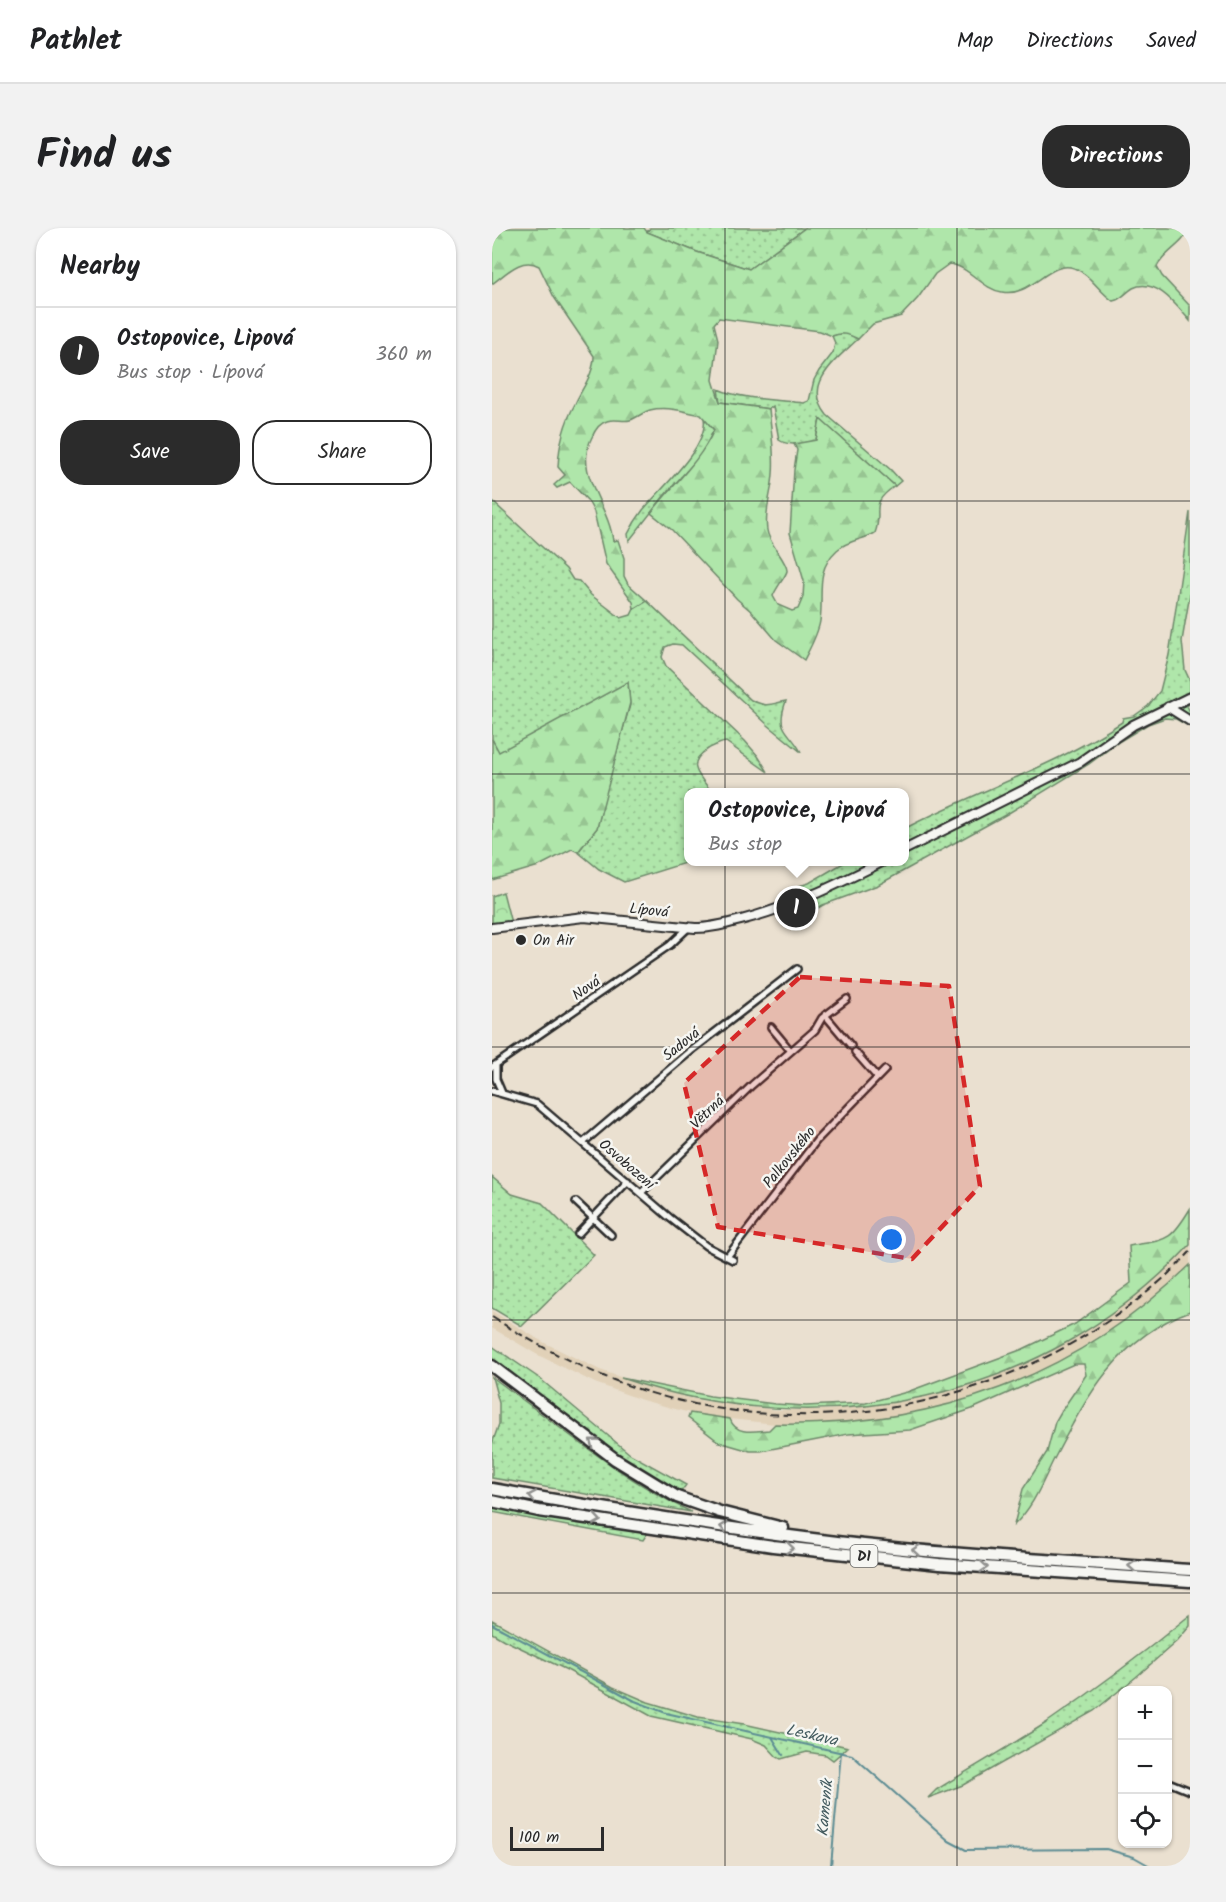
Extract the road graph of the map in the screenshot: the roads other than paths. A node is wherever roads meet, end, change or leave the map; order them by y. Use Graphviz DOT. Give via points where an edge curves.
graph roads {
  1 [pos="1190,697"];
  2 [pos="1168,707"];
  3 [pos="1190,721"];
  4 [pos="909,848"];
  5 [pos="872,866"];
  6 [pos="492,928"];
  7 [pos="688,928"];
  8 [pos="797,969"];
  9 [pos="847,999"];
  10 [pos="825,1015"];
  11 [pos="771,1027"];
  12 [pos="851,1046"];
  13 [pos="790,1050"];
  14 [pos="855,1052"];
  15 [pos="494,1068"];
  16 [pos="885,1070"];
  17 [pos="877,1077"];
  18 [pos="497,1091"];
  19 [pos="584,1142"];
  20 [pos="627,1181"];
  21 [pos="641,1192"];
  22 [pos="576,1202"];
  23 [pos="594,1218"];
  24 [pos="578,1233"];
  25 [pos="611,1235"];
  26 [pos="730,1259"];
  27 [pos="492,1366"];
  28 [pos="492,1490"];
  29 [pos="492,1502"];
  30 [pos="492,1507"];
  31 [pos="539,1511"];
  32 [pos="866,1545"];
  33 [pos="1190,1570"];
  34 [pos="1190,1581"];
  35 [pos="1172,1784"];
  36 [pos="1190,1791"];
  1 -- 2 [label="street"];
  2 -- 3 [label="street"];
  2 -- 4 [label="street" via="1132,725 1080,762"];
  5 -- 7 [label="street, Lípová" via="800,902 711,927"];
  6 -- 7 [label="street, Lípová" via="584,917"];
  7 -- 15 [label="street, Nová" via="670,945"];
  8 -- 19 [label="street, Sadová" via="691,1050"];
  9 -- 10 [label="street, Větrná"];
  10 -- 12 [label="street"];
  10 -- 13 [label="street, Větrná" via="815,1030"];
  11 -- 13 [label="street"];
  13 -- 21 [label="street, Větrná"];
  14 -- 17 [label="street"];
  15 -- 18 [label="street"];
  16 -- 17 [label="street, Palkovského"];
  17 -- 26 [label="street, Palkovského" via="817,1140"];
  18 -- 19 [label="street, Osvobození" via="537,1104"];
  19 -- 20 [label="street, Osvobození"];
  20 -- 21 [label="street, Osvobození"];
  20 -- 23 [label="street"];
  21 -- 26 [label="street, Osvobození" via="688,1232"];
  22 -- 23 [label="street"];
  23 -- 24 [label="street"];
  23 -- 25 [label="street"];
  32 -- 27 [label="highway, one-way" via="764,1524 677,1497 615,1459"];
  32 -- 28 [label="highway, D1, one-way" via="680,1522"];
  29 -- 31 [label="highway, D1"];
  30 -- 31 [label="highway"];
  31 -- 34 [label="highway, D1, one-way" via="773,1546 939,1564"];
  33 -- 32 [label="highway, D1, one-way"];
  35 -- 36 [label="street"];
}
